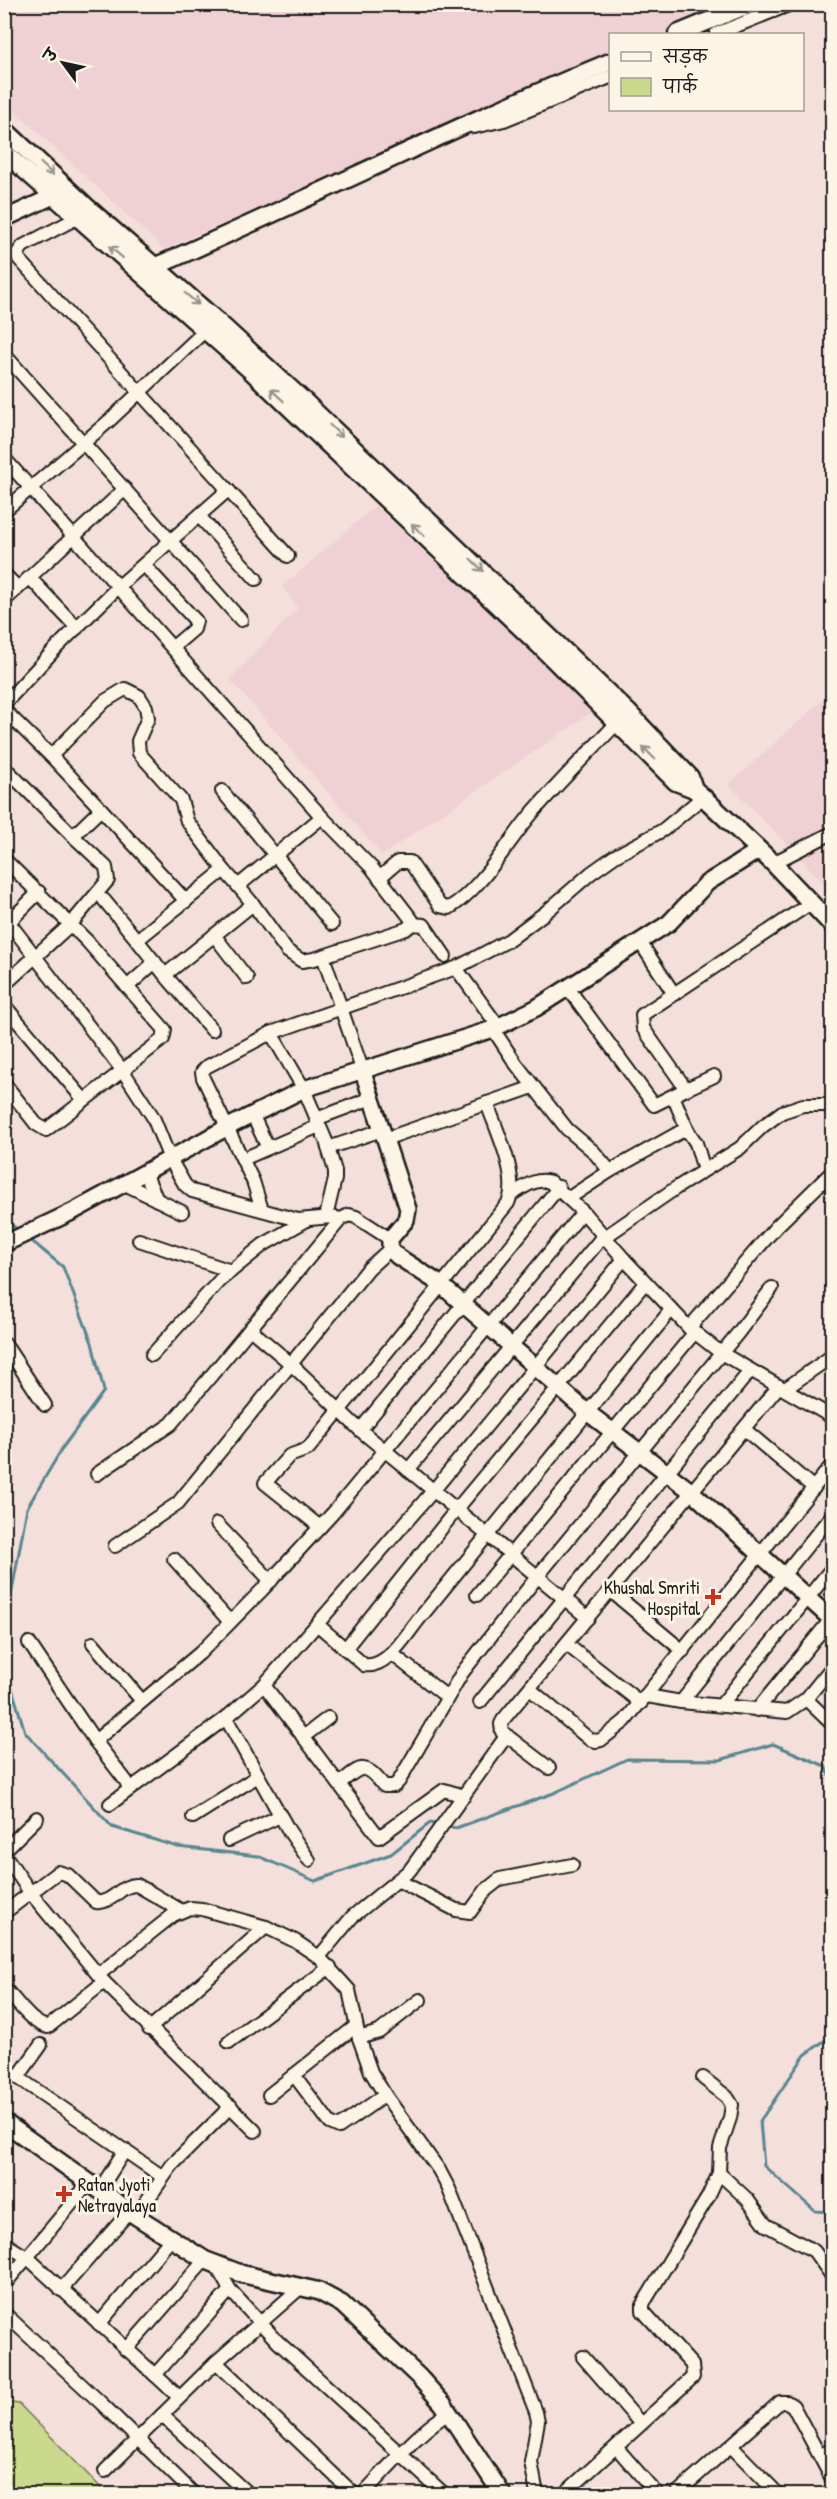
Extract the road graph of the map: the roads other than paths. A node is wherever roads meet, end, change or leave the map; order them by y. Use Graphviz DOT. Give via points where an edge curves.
graph roads {
  1 [pos="750,4"];
  2 [pos="791,4"];
  3 [pos="679,33"];
  4 [pos="718,33"];
  5 [pos="609,62"];
  6 [pos="609,77"];
  7 [pos="4,129"];
  8 [pos="450,133"];
  9 [pos="4,152"];
  10 [pos="60,193"];
  11 [pos="76,218"];
  12 [pos="4,219"];
  13 [pos="147,270"];
  14 [pos="211,325"];
  15 [pos="4,354"];
  16 [pos="138,393"];
  17 [pos="84,443"];
  18 [pos="4,458"];
  19 [pos="31,488"];
  20 [pos="125,489"];
  21 [pos="228,490"];
  22 [pos="4,512"];
  23 [pos="199,516"];
  24 [pos="75,536"];
  25 [pos="171,540"];
  26 [pos="288,556"];
  27 [pos="144,564"];
  28 [pos="4,574"];
  29 [pos="30,578"];
  30 [pos="256,579"];
  31 [pos="118,587"];
  32 [pos="18,588"];
  33 [pos="4,601"];
  34 [pos="241,620"];
  35 [pos="77,628"];
  36 [pos="173,647"];
  37 [pos="4,704"];
  38 [pos="4,710"];
  39 [pos="623,717"];
  40 [pos="51,756"];
  41 [pos="6,773"];
  42 [pos="222,791"];
  43 [pos="698,793"];
  44 [pos="101,808"];
  45 [pos="322,817"];
  46 [pos="832,833"];
  47 [pos="73,836"];
  48 [pos="759,850"];
  49 [pos="276,856"];
  50 [pos="4,859"];
  51 [pos="773,863"];
  52 [pos="224,870"];
  53 [pos="379,878"];
  54 [pos="238,886"];
  55 [pos="39,892"];
  56 [pos="104,900"];
  57 [pos="186,901"];
  58 [pos="811,903"];
  59 [pos="253,904"];
  60 [pos="7,919"];
  61 [pos="71,924"];
  62 [pos="332,924"];
  63 [pos="412,924"];
  64 [pos="832,925"];
  65 [pos="214,935"];
  66 [pos="137,940"];
  67 [pos="640,942"];
  68 [pos="323,956"];
  69 [pos="445,956"];
  70 [pos="36,958"];
  71 [pos="155,962"];
  72 [pos="456,968"];
  73 [pos="165,975"];
  74 [pos="248,978"];
  75 [pos="4,985"];
  76 [pos="127,987"];
  77 [pos="568,988"];
  78 [pos="674,994"];
  79 [pos="4,1005"];
  80 [pos="341,1008"];
  81 [pos="495,1028"];
  82 [pos="212,1030"];
  83 [pos="271,1033"];
  84 [pos="362,1069"];
  85 [pos="123,1071"];
  86 [pos="714,1076"];
  87 [pos="4,1083"];
  88 [pos="533,1088"];
  89 [pos="304,1089"];
  90 [pos="686,1089"];
  91 [pos="673,1096"];
  92 [pos="372,1098"];
  93 [pos="84,1100"];
  94 [pos="487,1103"];
  95 [pos="832,1105"];
  96 [pos="252,1114"];
  97 [pos="318,1123"];
  98 [pos="228,1127"];
  99 [pos="688,1131"];
  100 [pos="384,1134"];
  101 [pos="268,1148"];
  102 [pos="328,1148"];
  103 [pos="170,1159"];
  104 [pos="243,1159"];
  105 [pos="704,1170"];
  106 [pos="610,1171"];
  107 [pos="832,1172"];
  108 [pos="145,1173"];
  109 [pos="125,1184"];
  110 [pos="559,1187"];
  111 [pos="512,1194"];
  112 [pos="569,1198"];
  113 [pos="157,1200"];
  114 [pos="262,1210"];
  115 [pos="182,1212"];
  116 [pos="583,1212"];
  117 [pos="326,1217"];
  118 [pos="341,1219"];
  119 [pos="305,1221"];
  120 [pos="606,1237"];
  121 [pos="139,1240"];
  122 [pos="4,1244"];
  123 [pos="390,1244"];
  124 [pos="624,1259"];
  125 [pos="231,1272"];
  126 [pos="645,1283"];
  127 [pos="440,1284"];
  128 [pos="772,1288"];
  129 [pos="463,1304"];
  130 [pos="671,1310"];
  131 [pos="488,1326"];
  132 [pos="250,1329"];
  133 [pos="692,1330"];
  134 [pos="4,1343"];
  135 [pos="511,1346"];
  136 [pos="721,1353"];
  137 [pos="152,1355"];
  138 [pos="832,1356"];
  139 [pos="290,1363"];
  140 [pos="536,1368"];
  141 [pos="750,1371"];
  142 [pos="782,1387"];
  143 [pos="560,1388"];
  144 [pos="45,1405"];
  145 [pos="339,1409"];
  146 [pos="587,1412"];
  147 [pos="832,1418"];
  148 [pos="744,1429"];
  149 [pos="360,1430"];
  150 [pos="613,1432"];
  151 [pos="385,1451"];
  152 [pos="639,1453"];
  153 [pos="832,1465"];
  154 [pos="408,1470"];
  155 [pos="665,1472"];
  156 [pos="97,1474"];
  157 [pos="814,1488"];
  158 [pos="433,1491"];
  159 [pos="692,1492"];
  160 [pos="456,1510"];
  161 [pos="832,1515"];
  162 [pos="217,1524"];
  163 [pos="320,1527"];
  164 [pos="485,1536"];
  165 [pos="115,1546"];
  166 [pos="762,1554"];
  167 [pos="510,1555"];
  168 [pos="174,1559"];
  169 [pos="832,1568"];
  170 [pos="785,1575"];
  171 [pos="537,1577"];
  172 [pos="271,1581"];
  173 [pos="611,1591"];
  174 [pos="477,1595"];
  175 [pos="809,1597"];
  176 [pos="564,1599"];
  177 [pos="588,1618"];
  178 [pos="832,1619"];
  179 [pos="230,1622"];
  180 [pos="318,1625"];
  181 [pos="29,1643"];
  182 [pos="93,1643"];
  183 [pos="566,1644"];
  184 [pos="345,1648"];
  185 [pos="683,1651"];
  186 [pos="391,1653"];
  187 [pos="830,1675"];
  188 [pos="264,1685"];
  189 [pos="530,1689"];
  190 [pos="447,1697"];
  191 [pos="644,1699"];
  192 [pos="806,1699"];
  193 [pos="142,1701"];
  194 [pos="480,1702"];
  195 [pos="681,1702"];
  196 [pos="721,1705"];
  197 [pos="757,1710"];
  198 [pos="226,1718"];
  199 [pos="328,1718"];
  200 [pos="832,1724"];
  201 [pos="507,1735"];
  202 [pos="303,1737"];
  203 [pos="95,1741"];
  204 [pos="549,1768"];
  205 [pos="258,1776"];
  206 [pos="339,1784"];
  207 [pos="129,1790"];
  208 [pos="464,1796"];
  209 [pos="110,1804"];
  210 [pos="280,1816"];
  211 [pos="193,1817"];
  212 [pos="37,1818"];
  213 [pos="228,1840"];
  214 [pos="4,1852"];
  215 [pos="309,1860"];
  216 [pos="572,1865"];
  217 [pos="399,1881"];
  218 [pos="30,1892"];
  219 [pos="180,1910"];
  220 [pos="4,1913"];
  221 [pos="266,1927"];
  222 [pos="319,1957"];
  223 [pos="330,1967"];
  224 [pos="101,1978"];
  225 [pos="4,1988"];
  226 [pos="420,2000"];
  227 [pos="149,2029"];
  228 [pos="358,2032"];
  229 [pos="229,2042"];
  230 [pos="41,2045"];
  231 [pos="4,2068"];
  232 [pos="294,2075"];
  233 [pos="18,2077"];
  234 [pos="703,2078"];
  235 [pos="269,2095"];
  236 [pos="385,2096"];
  237 [pos="231,2106"];
  238 [pos="4,2122"];
  239 [pos="255,2131"];
  240 [pos="125,2150"];
  241 [pos="719,2173"];
  242 [pos="163,2177"];
  243 [pos="93,2187"];
  244 [pos="133,2214"];
  245 [pos="171,2239"];
  246 [pos="4,2243"];
  247 [pos="28,2259"];
  248 [pos="211,2263"];
  249 [pos="832,2276"];
  250 [pos="4,2285"];
  251 [pos="300,2288"];
  252 [pos="61,2289"];
  253 [pos="230,2290"];
  254 [pos="4,2313"];
  255 [pos="261,2323"];
  256 [pos="99,2324"];
  257 [pos="126,2350"];
  258 [pos="583,2357"];
  259 [pos="216,2362"];
  260 [pos="155,2375"];
  261 [pos="179,2397"];
  262 [pos="162,2415"];
  263 [pos="446,2415"];
  264 [pos="641,2424"];
  265 [pos="138,2439"];
  266 [pos="731,2446"];
  267 [pos="616,2447"];
  268 [pos="832,2449"];
  269 [pos="400,2455"];
  270 [pos="820,2456"];
  271 [pos="105,2471"];
  272 [pos="832,2479"];
  273 [pos="194,2494"];
  274 [pos="248,2494"];
  275 [pos="354,2494"];
  276 [pos="363,2494"];
  277 [pos="444,2494"];
  278 [pos="490,2494"];
  279 [pos="502,2494"];
  280 [pos="537,2494"];
  281 [pos="564,2494"];
  282 [pos="657,2494"];
  283 [pos="676,2494"];
  284 [pos="778,2494"];
  1 -- 3 [label="main road"];
  2 -- 4 [label="street"];
  5 -- 8 [label="main road"];
  6 -- 8 [label="street" via="504,120"];
  7 -- 10 [label="main road, one-way"];
  8 -- 13 [label="main road"];
  9 -- 10 [label="main road"];
  10 -- 11 [label="main road"];
  10 -- 12 [label="street"];
  10 -- 13 [label="main road"];
  13 -- 11 [label="main road, one-way"];
  11 -- 16 [label="street" via="23,246 17,254"];
  13 -- 14 [label="main road"];
  14 -- 16 [label="street"];
  14 -- 39 [label="main road"];
  15 -- 17 [label="street"];
  16 -- 17 [label="street"];
  16 -- 21 [label="street"];
  17 -- 19 [label="street"];
  17 -- 20 [label="street"];
  18 -- 19 [label="street"];
  19 -- 22 [label="street"];
  19 -- 24 [label="street"];
  20 -- 24 [label="street"];
  20 -- 25 [label="street"];
  21 -- 23 [label="street"];
  21 -- 26 [label="street"];
  23 -- 25 [label="street"];
  23 -- 30 [label="street"];
  24 -- 29 [label="street"];
  24 -- 31 [label="street"];
  25 -- 27 [label="street"];
  25 -- 34 [label="street"];
  27 -- 31 [label="street"];
  27 -- 36 [label="street" via="196,621 194,629"];
  28 -- 32 [label="street"];
  29 -- 32 [label="street"];
  29 -- 35 [label="street"];
  31 -- 35 [label="street"];
  31 -- 36 [label="street"];
  32 -- 33 [label="street"];
  35 -- 37 [label="street"];
  36 -- 45 [label="street"];
  38 -- 40 [label="street"];
  39 -- 43 [label="main road" via="676,782"];
  39 -- 53 [label="street" via="533,812 456,904 449,908 440,906 410,862 398,862"];
  40 -- 44 [label="street"];
  40 -- 52 [label="street" via="105,701 125,689 139,696 148,718 138,741 139,753 181,800 187,821"];
  41 -- 47 [label="street"];
  42 -- 49 [label="street"];
  43 -- 48 [label="main road"];
  43 -- 72 [label="street" via="663,830 591,873 509,940"];
  44 -- 47 [label="street"];
  44 -- 57 [label="street"];
  45 -- 49 [label="street"];
  45 -- 53 [label="street"];
  46 -- 51 [label="street"];
  47 -- 61 [label="street" via="106,867 108,880"];
  48 -- 51 [label="main road"];
  48 -- 67 [label="street" via="707,883 669,923"];
  49 -- 54 [label="street"];
  49 -- 62 [label="street"];
  50 -- 55 [label="street"];
  51 -- 58 [label="main road"];
  52 -- 54 [label="street"];
  52 -- 57 [label="street"];
  53 -- 63 [label="street"];
  54 -- 59 [label="street"];
  55 -- 60 [label="street"];
  55 -- 61 [label="street"];
  56 -- 66 [label="street"];
  57 -- 66 [label="street"];
  58 -- 64 [label="main road"];
  58 -- 78 [label="street"];
  59 -- 65 [label="street"];
  59 -- 68 [label="street" via="294,957 302,961"];
  60 -- 70 [label="street"];
  61 -- 70 [label="street"];
  61 -- 76 [label="street"];
  63 -- 68 [label="street"];
  63 -- 69 [label="street" via="424,925"];
  65 -- 73 [label="street"];
  65 -- 74 [label="street"];
  66 -- 71 [label="street"];
  67 -- 77 [label="street"];
  67 -- 78 [label="street"];
  68 -- 80 [label="street"];
  70 -- 75 [label="street"];
  70 -- 85 [label="street"];
  71 -- 73 [label="street"];
  71 -- 76 [label="street"];
  72 -- 80 [label="street"];
  72 -- 81 [label="street"];
  73 -- 82 [label="street"];
  76 -- 85 [label="street" via="165,1030 165,1035"];
  77 -- 81 [label="street"];
  77 -- 91 [label="street" via="654,1105"];
  78 -- 90 [label="street" via="650,1007 641,1021"];
  79 -- 93 [label="street"];
  80 -- 83 [label="street"];
  80 -- 84 [label="street"];
  81 -- 84 [label="street"];
  81 -- 88 [label="street"];
  83 -- 89 [label="street"];
  83 -- 98 [label="street" via="202,1072"];
  84 -- 89 [label="street"];
  84 -- 92 [label="street"];
  85 -- 93 [label="street"];
  85 -- 103 [label="street" via="153,1117"];
  86 -- 90 [label="street"];
  87 -- 93 [label="street" via="36,1124 46,1130"];
  88 -- 94 [label="street"];
  88 -- 106 [label="street"];
  89 -- 96 [label="street"];
  89 -- 97 [label="street"];
  90 -- 91 [label="street"];
  91 -- 99 [label="street"];
  92 -- 97 [label="street"];
  92 -- 100 [label="street"];
  94 -- 100 [label="street"];
  94 -- 111 [label="street" via="510,1172"];
  95 -- 105 [label="street" via="803,1106 782,1112 740,1148"];
  96 -- 98 [label="street"];
  96 -- 101 [label="street"];
  97 -- 101 [label="street"];
  97 -- 102 [label="street"];
  98 -- 103 [label="street"];
  98 -- 104 [label="street"];
  99 -- 105 [label="street"];
  99 -- 106 [label="street"];
  100 -- 102 [label="street"];
  100 -- 123 [label="street" via="408,1209 406,1220"];
  101 -- 104 [label="street"];
  102 -- 117 [label="street" via="335,1179"];
  103 -- 108 [label="street"];
  103 -- 114 [label="street" via="184,1185 192,1191"];
  104 -- 114 [label="street"];
  105 -- 120 [label="street"];
  106 -- 112 [label="street"];
  107 -- 133 [label="street" via="776,1227"];
  108 -- 109 [label="street"];
  108 -- 113 [label="street"];
  109 -- 113 [label="street"];
  109 -- 122 [label="street"];
  110 -- 111 [label="street" via="544,1179"];
  110 -- 112 [label="street"];
  110 -- 129 [label="street"];
  111 -- 127 [label="street"];
  112 -- 116 [label="street"];
  113 -- 115 [label="street"];
  114 -- 119 [label="street"];
  116 -- 120 [label="street"];
  116 -- 131 [label="street"];
  117 -- 118 [label="street"];
  117 -- 119 [label="street"];
  118 -- 123 [label="street" via="356,1216"];
  118 -- 132 [label="street"];
  119 -- 125 [label="street" via="263,1245"];
  120 -- 124 [label="street"];
  120 -- 135 [label="street" via="592,1247"];
  121 -- 125 [label="street"];
  123 -- 127 [label="street" via="397,1257"];
  123 -- 139 [label="street"];
  124 -- 126 [label="street"];
  124 -- 140 [label="street"];
  125 -- 137 [label="street"];
  126 -- 130 [label="street"];
  126 -- 143 [label="street"];
  127 -- 129 [label="street"];
  127 -- 145 [label="street"];
  128 -- 136 [label="street"];
  129 -- 131 [label="street"];
  129 -- 149 [label="street"];
  130 -- 133 [label="street"];
  130 -- 146 [label="street"];
  131 -- 135 [label="street"];
  131 -- 151 [label="street"];
  132 -- 139 [label="street"];
  132 -- 156 [label="street" via="171,1424"];
  133 -- 136 [label="street"];
  133 -- 150 [label="street"];
  134 -- 144 [label="street"];
  135 -- 140 [label="street"];
  135 -- 154 [label="street"];
  136 -- 141 [label="street"];
  136 -- 152 [label="street"];
  138 -- 142 [label="street"];
  139 -- 145 [label="street"];
  139 -- 165 [label="street" via="178,1503"];
  140 -- 143 [label="street"];
  140 -- 158 [label="street"];
  141 -- 142 [label="street"];
  141 -- 155 [label="street"];
  142 -- 147 [label="street"];
  142 -- 148 [label="street"];
  143 -- 146 [label="street"];
  143 -- 160 [label="street"];
  145 -- 149 [label="street"];
  145 -- 163 [label="street" via="308,1449 289,1456 265,1483"];
  146 -- 150 [label="street"];
  146 -- 164 [label="street"];
  148 -- 157 [label="street"];
  148 -- 159 [label="street"];
  149 -- 151 [label="street"];
  150 -- 152 [label="street"];
  150 -- 167 [label="street"];
  151 -- 154 [label="street"];
  151 -- 163 [label="street"];
  152 -- 155 [label="street"];
  152 -- 171 [label="street"];
  153 -- 157 [label="street"];
  154 -- 158 [label="street"];
  155 -- 159 [label="street"];
  155 -- 176 [label="street"];
  157 -- 166 [label="street"];
  158 -- 160 [label="street"];
  158 -- 180 [label="street"];
  159 -- 166 [label="street"];
  159 -- 173 [label="street"];
  160 -- 164 [label="street"];
  160 -- 184 [label="street"];
  161 -- 170 [label="street"];
  162 -- 172 [label="street"];
  163 -- 172 [label="street"];
  164 -- 167 [label="street"];
  164 -- 186 [label="street"];
  166 -- 170 [label="street"];
  166 -- 185 [label="street"];
  167 -- 171 [label="street"];
  167 -- 174 [label="street"];
  168 -- 179 [label="street"];
  169 -- 175 [label="street"];
  170 -- 175 [label="street"];
  170 -- 195 [label="street"];
  171 -- 176 [label="street"];
  171 -- 190 [label="street"];
  172 -- 179 [label="street"];
  173 -- 177 [label="street"];
  173 -- 185 [label="street"];
  175 -- 178 [label="street"];
  175 -- 196 [label="street"];
  176 -- 177 [label="street"];
  176 -- 194 [label="street"];
  177 -- 183 [label="street"];
  178 -- 197 [label="street"];
  179 -- 193 [label="street" via="200,1653"];
  180 -- 184 [label="street"];
  180 -- 188 [label="street"];
  181 -- 203 [label="street"];
  182 -- 193 [label="street"];
  183 -- 189 [label="street"];
  183 -- 191 [label="street"];
  184 -- 186 [label="street" via="364,1665 371,1666"];
  185 -- 191 [label="street"];
  186 -- 190 [label="street"];
  187 -- 192 [label="street"];
  188 -- 198 [label="street"];
  188 -- 202 [label="street"];
  189 -- 191 [label="street" via="595,1741 612,1733"];
  189 -- 201 [label="street" via="501,1724"];
  190 -- 206 [label="street" via="394,1786 384,1786 372,1772 362,1768"];
  191 -- 195 [label="street"];
  192 -- 197 [label="street" via="787,1712"];
  192 -- 200 [label="street"];
  193 -- 203 [label="street"];
  195 -- 196 [label="street"];
  196 -- 197 [label="street"];
  198 -- 205 [label="street"];
  198 -- 207 [label="street"];
  199 -- 202 [label="street"];
  201 -- 204 [label="street"];
  201 -- 208 [label="street"];
  202 -- 206 [label="street"];
  203 -- 207 [label="street"];
  205 -- 210 [label="street"];
  205 -- 211 [label="street"];
  206 -- 208 [label="street" via="380,1837 444,1790"];
  207 -- 209 [label="street"];
  208 -- 217 [label="street"];
  210 -- 213 [label="street"];
  210 -- 215 [label="street"];
  212 -- 214 [label="street"];
  214 -- 218 [label="street"];
  216 -- 217 [label="street" via="500,1879 470,1912 456,1910"];
  217 -- 222 [label="street" via="352,1917"];
  218 -- 219 [label="street" via="63,1872 96,1902 103,1903 129,1884"];
  218 -- 220 [label="street"];
  218 -- 224 [label="street"];
  219 -- 221 [label="street" via="202,1909"];
  219 -- 224 [label="street"];
  221 -- 222 [label="street"];
  221 -- 227 [label="street"];
  222 -- 223 [label="street"];
  223 -- 228 [label="street" via="349,1990"];
  223 -- 229 [label="street"];
  224 -- 225 [label="street" via="48,2027 33,2019"];
  224 -- 227 [label="street"];
  226 -- 228 [label="street" via="379,2031"];
  227 -- 237 [label="street"];
  228 -- 232 [label="street"];
  228 -- 236 [label="street" via="371,2072"];
  230 -- 233 [label="street"];
  231 -- 233 [label="street"];
  232 -- 235 [label="street"];
  232 -- 236 [label="street" via="334,2126 345,2125"];
  233 -- 240 [label="street"];
  234 -- 241 [label="street" via="732,2105 720,2148"];
  236 -- 280 [label="street" via="448,2188 536,2412 531,2462"];
  237 -- 239 [label="street"];
  237 -- 242 [label="street"];
  238 -- 243 [label="main road"];
  240 -- 242 [label="street"];
  240 -- 243 [label="street"];
  241 -- 249 [label="street" via="747,2199 766,2225 813,2251"];
  241 -- 264 [label="street" via="642,2311 692,2365 693,2377"];
  242 -- 244 [label="street"];
  243 -- 244 [label="main road"];
  243 -- 247 [label="street"];
  244 -- 245 [label="main road"];
  244 -- 252 [label="street"];
  245 -- 248 [label="main road"];
  245 -- 256 [label="street"];
  246 -- 247 [label="street"];
  247 -- 250 [label="street"];
  247 -- 252 [label="street"];
  248 -- 251 [label="main road"];
  248 -- 253 [label="street"];
  248 -- 257 [label="street"];
  251 -- 255 [label="street"];
  251 -- 263 [label="main road" via="318,2291 342,2304 419,2377"];
  252 -- 256 [label="street"];
  253 -- 255 [label="street"];
  253 -- 260 [label="street"];
  254 -- 265 [label="street"];
  255 -- 259 [label="street"];
  255 -- 269 [label="street"];
  256 -- 257 [label="street"];
  257 -- 260 [label="street"];
  258 -- 264 [label="street"];
  259 -- 261 [label="street"];
  259 -- 275 [label="street"];
  260 -- 261 [label="street"];
  261 -- 262 [label="street"];
  262 -- 265 [label="street"];
  262 -- 274 [label="street"];
  263 -- 269 [label="street"];
  263 -- 278 [label="main road"];
  263 -- 279 [label="main road"];
  264 -- 267 [label="street"];
  265 -- 271 [label="street"];
  265 -- 273 [label="street"];
  266 -- 270 [label="street" via="772,2407 787,2402 793,2406"];
  266 -- 283 [label="street"];
  266 -- 284 [label="street"];
  267 -- 281 [label="street"];
  267 -- 282 [label="street"];
  268 -- 270 [label="street"];
  269 -- 276 [label="street"];
  269 -- 277 [label="street"];
  270 -- 272 [label="street"];
}
